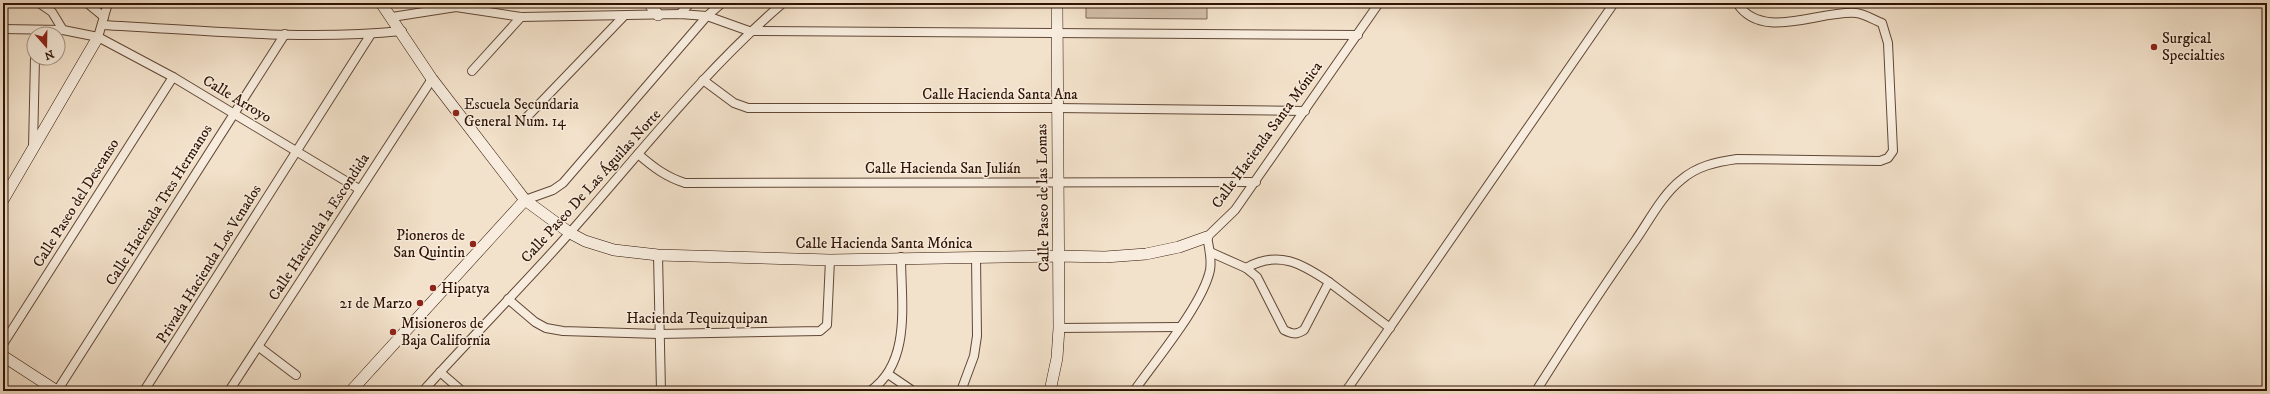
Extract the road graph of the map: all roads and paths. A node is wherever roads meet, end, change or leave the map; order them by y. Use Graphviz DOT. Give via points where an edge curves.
graph roads {
  1 [pos="39,3"];
  2 [pos="87,3"];
  3 [pos="108,3"];
  4 [pos="381,3"];
  5 [pos="649,3"];
  6 [pos="690,3"];
  7 [pos="722,3"];
  8 [pos="783,3"];
  9 [pos="1057,3"];
  10 [pos="1380,3"];
  11 [pos="1614,3"];
  12 [pos="1737,3"];
  13 [pos="442,5"];
  14 [pos="680,14"];
  15 [pos="658,15"];
  16 [pos="707,16"];
  17 [pos="392,17"];
  18 [pos="521,17"];
  19 [pos="623,17"];
  20 [pos="103,21"];
  21 [pos="61,26"];
  22 [pos="3,29"];
  23 [pos="26,30"];
  24 [pos="402,30"];
  25 [pos="66,31"];
  26 [pos="749,31"];
  27 [pos="1055,33"];
  28 [pos="285,34"];
  29 [pos="371,34"];
  30 [pos="1358,35"];
  31 [pos="98,37"];
  32 [pos="35,66"];
  33 [pos="472,71"];
  34 [pos="173,77"];
  35 [pos="432,79"];
  36 [pos="703,80"];
  37 [pos="1057,108"];
  38 [pos="1305,111"];
  39 [pos="233,113"];
  40 [pos="523,121"];
  41 [pos="33,148"];
  42 [pos="296,152"];
  43 [pos="638,154"];
  44 [pos="1058,181"];
  45 [pos="1256,182"];
  46 [pos="359,189"];
  47 [pos="3,200"];
  48 [pos="525,200"];
  49 [pos="570,233"];
  50 [pos="1206,237"];
  51 [pos="1210,252"];
  52 [pos="658,255"];
  53 [pos="1058,256"];
  54 [pos="902,257"];
  55 [pos="976,257"];
  56 [pos="830,260"];
  57 [pos="1246,268"];
  58 [pos="1329,282"];
  59 [pos="508,299"];
  60 [pos="1179,327"];
  61 [pos="1059,328"];
  62 [pos="1390,328"];
  63 [pos="659,334"];
  64 [pos="3,344"];
  65 [pos="259,347"];
  66 [pos="3,356"];
  67 [pos="440,372"];
  68 [pos="888,374"];
  69 [pos="296,375"];
  70 [pos="57,391"];
  71 [pos="144,391"];
  72 [pos="229,391"];
  73 [pos="351,391"];
  74 [pos="422,391"];
  75 [pos="462,391"];
  76 [pos="660,391"];
  77 [pos="870,391"];
  78 [pos="913,391"];
  79 [pos="961,391"];
  80 [pos="1050,391"];
  81 [pos="1134,391"];
  82 [pos="1346,391"];
  83 [pos="1536,391"];
  1 -- 21 [label="street" via="52,12"];
  2 -- 20 [label="street"];
  3 -- 20 [label="street"];
  4 -- 17 [label="street, Calle Hacienda Santa Mónica"];
  5 -- 15 [label="street"];
  6 -- 14 [label="street"];
  7 -- 16 [label="street"];
  8 -- 26 [label="street, Calle Paseo De Las Águilas Norte"];
  9 -- 27 [label="street, Calle Paseo de las Lomas"];
  10 -- 30 [label="street, Calle Hacienda Santa Mónica"];
  11 -- 62 [label="street"];
  12 -- 83 [label="street" via="1744,13 1767,23 1856,13 1882,22 1888,43 1893,152 1888,158 1880,161 1720,161 1692,172 1680,180 1661,203 1580,321"];
  13 -- 17 [label="street"];
  13 -- 18 [label="street"];
  14 -- 15 [label="street"];
  14 -- 16 [label="street"];
  15 -- 19 [label="street"];
  16 -- 26 [label="street"];
  16 -- 48 [label="street" via="563,183 553,190"];
  17 -- 24 [label="street, Calle Hacienda Santa Mónica"];
  18 -- 19 [label="street"];
  18 -- 33 [label="street"];
  19 -- 40 [label="street"];
  20 -- 28 [label="street"];
  20 -- 31 [label="street"];
  22 -- 23 [label="street, Calle Arroyo"];
  24 -- 29 [label="street"];
  24 -- 35 [label="street, Calle Hacienda Santa Mónica"];
  25 -- 31 [label="street, Calle Arroyo"];
  26 -- 27 [label="street"];
  26 -- 36 [label="street, Calle Paseo De Las Águilas Norte"];
  27 -- 30 [label="street"];
  27 -- 37 [label="street, Calle Paseo de las Lomas"];
  28 -- 29 [label="street"];
  28 -- 39 [label="street, Calle Hacienda Tres Hermanos"];
  29 -- 42 [label="street, Privada Hacienda Los Venados"];
  30 -- 38 [label="street, Calle Hacienda Santa Mónica"];
  31 -- 34 [label="street, Calle Arroyo"];
  31 -- 41 [label="street"];
  32 -- 41 [label="street"];
  34 -- 39 [label="street, Calle Arroyo"];
  34 -- 64 [label="street, Calle Paseo del Descanso"];
  35 -- 46 [label="street, Calle Hacienda la Escondida"];
  35 -- 48 [label="street, Calle Hacienda Santa Mónica"];
  36 -- 37 [label="street, Calle Hacienda Santa Ana" via="734,103 748,108"];
  36 -- 43 [label="street, Calle Paseo De Las Águilas Norte"];
  37 -- 38 [label="street, Calle Hacienda Santa Ana"];
  37 -- 44 [label="street, Calle Paseo de las Lomas"];
  38 -- 45 [label="street, Calle Hacienda Santa Mónica"];
  39 -- 42 [label="street, Calle Arroyo"];
  39 -- 70 [label="street, Calle Hacienda Tres Hermanos"];
  41 -- 47 [label="street"];
  42 -- 46 [label="street, Calle Arroyo"];
  42 -- 71 [label="street, Privada Hacienda Los Venados"];
  43 -- 44 [label="street, Calle Hacienda San Julián" via="659,172 685,183"];
  43 -- 49 [label="street, Calle Paseo De Las Águilas Norte"];
  44 -- 45 [label="street, Calle Hacienda San Julián"];
  44 -- 53 [label="street, Calle Paseo de las Lomas"];
  45 -- 50 [label="street, Calle Hacienda Santa Mónica" via="1235,210"];
  46 -- 65 [label="street, Calle Hacienda la Escondida"];
  48 -- 49 [label="street, Calle Hacienda Santa Mónica"];
  48 -- 73 [label="street"];
  49 -- 52 [label="street, Calle Hacienda Santa Mónica" via="585,241 614,250"];
  49 -- 59 [label="street, Calle Paseo De Las Águilas Norte"];
  50 -- 51 [label="street"];
  50 -- 53 [label="street, Calle Hacienda Santa Mónica" via="1179,248 1146,254 1105,257"];
  51 -- 57 [label="street"];
  51 -- 60 [label="street" via="1210,268 1205,286"];
  52 -- 56 [label="street, Calle Hacienda Santa Mónica"];
  52 -- 63 [label="street"];
  53 -- 55 [label="street, Calle Hacienda Santa Mónica"];
  53 -- 61 [label="street, Calle Paseo de las Lomas"];
  54 -- 55 [label="street, Calle Hacienda Santa Mónica"];
  54 -- 56 [label="street, Calle Hacienda Santa Mónica"];
  54 -- 68 [label="street" via="901,340 899,352"];
  55 -- 79 [label="street" via="977,336 974,356"];
  56 -- 63 [label="street, Hacienda Tequizquipan" via="827,325 820,331"];
  57 -- 58 [label="street" via="1259,261 1280,258 1310,269"];
  57 -- 58 [label="street" via="1257,277 1284,330 1291,334 1304,330"];
  58 -- 62 [label="street"];
  59 -- 63 [label="street, Hacienda Tequizquipan" via="524,314 546,328 562,331"];
  59 -- 67 [label="street, Calle Paseo De Las Águilas Norte"];
  60 -- 61 [label="street"];
  60 -- 81 [label="street"];
  61 -- 80 [label="street, Calle Paseo de las Lomas" via="1056,364"];
  62 -- 82 [label="street"];
  63 -- 76 [label="street"];
  65 -- 69 [label="street"];
  65 -- 72 [label="street, Calle Hacienda la Escondida"];
  66 -- 70 [label="street"];
  67 -- 74 [label="street, Calle Paseo De Las Águilas Norte"];
  67 -- 75 [label="street"];
  68 -- 77 [label="street"];
  68 -- 78 [label="street"];
}
